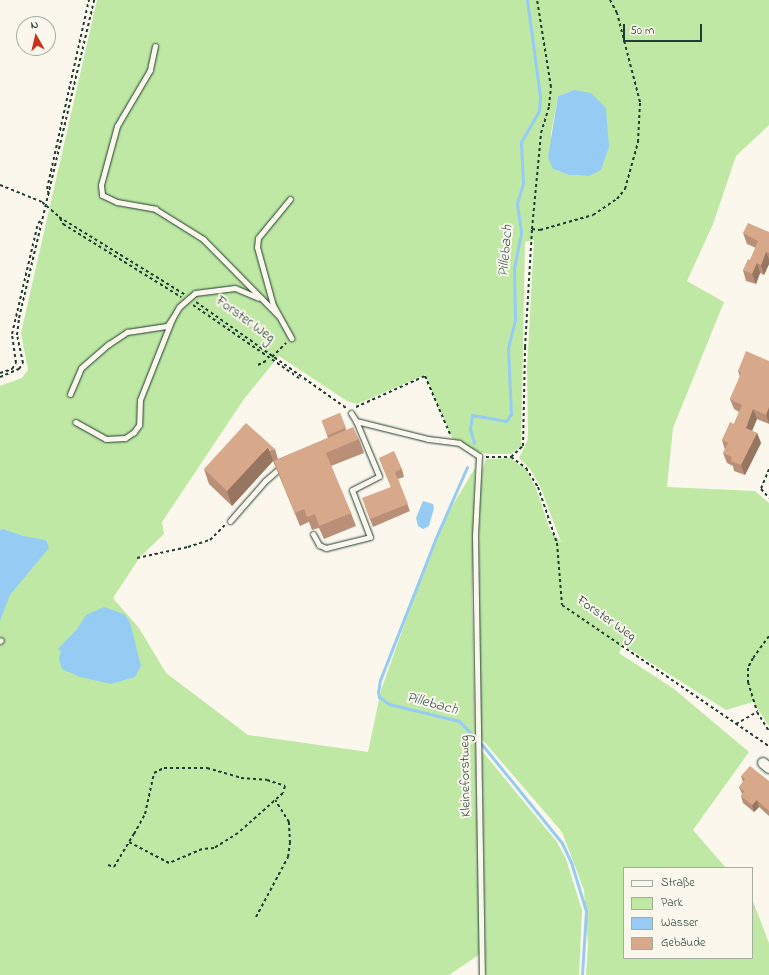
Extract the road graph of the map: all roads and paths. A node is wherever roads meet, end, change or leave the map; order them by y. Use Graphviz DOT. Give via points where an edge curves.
graph roads {
  1 [pos="89,0"];
  2 [pos="94,0"];
  3 [pos="537,0"];
  4 [pos="610,0"];
  5 [pos="155,46"];
  6 [pos="0,185"];
  7 [pos="49,195"];
  8 [pos="290,199"];
  9 [pos="47,206"];
  10 [pos="42,220"];
  11 [pos="532,229"];
  12 [pos="190,298"];
  13 [pos="260,299"];
  14 [pos="279,316"];
  15 [pos="172,319"];
  16 [pos="291,338"];
  17 [pos="272,357"];
  18 [pos="258,365"];
  19 [pos="0,373"];
  20 [pos="0,377"];
  21 [pos="70,394"];
  22 [pos="350,412"];
  23 [pos="356,421"];
  24 [pos="75,422"];
  25 [pos="363,434"];
  26 [pos="357,435"];
  27 [pos="452,442"];
  28 [pos="479,456"];
  29 [pos="511,457"];
  30 [pos="285,465"];
  31 [pos="769,469"];
  32 [pos="769,498"];
  33 [pos="230,521"];
  34 [pos="313,534"];
  35 [pos="137,558"];
  36 [pos="769,636"];
  37 [pos="757,712"];
  38 [pos="736,724"];
  39 [pos="769,731"];
  40 [pos="769,746"];
  41 [pos="276,800"];
  42 [pos="129,842"];
  43 [pos="108,865"];
  44 [pos="256,918"];
  45 [pos="482,975"];
  1 -- 7 [label="path" via="47,189"];
  2 -- 7 [label="path"];
  3 -- 11 [label="path" via="551,87 549,106 541,133"];
  4 -- 11 [label="path" via="617,12 640,102 638,142 625,189 617,199 593,216 540,230"];
  5 -- 13 [label="lane" via="150,70 117,126 101,185 102,195 117,202 155,209 203,239"];
  6 -- 9 [label="path, Forster Weg"];
  7 -- 9 [label="path"];
  8 -- 14 [label="lane" via="258,238 257,248 272,305"];
  9 -- 10 [label="path"];
  9 -- 12 [label="path, Forster Weg" via="59,217"];
  10 -- 19 [label="path" via="38,223 12,334 16,363 12,369"];
  10 -- 20 [label="path" via="19,318 17,335 23,363 19,369"];
  11 -- 29 [label="path" via="525,347 523,446"];
  12 -- 13 [label="lane" via="195,293 235,288"];
  12 -- 15 [label="lane"];
  12 -- 17 [label="path, Forster Weg"];
  13 -- 14 [label="lane"];
  14 -- 16 [label="lane"];
  15 -- 21 [label="lane" via="167,326 127,332 109,344 81,368"];
  15 -- 24 [label="lane" via="140,400 139,425 134,432 125,438 106,439"];
  16 -- 17 [label="path"];
  17 -- 18 [label="path"];
  17 -- 22 [label="path, Forster Weg"];
  22 -- 23 [label="lane"];
  22 -- 27 [label="path" via="425,376"];
  23 -- 25 [label="lane"];
  23 -- 27 [label="lane" via="428,439"];
  25 -- 26 [label="lane"];
  25 -- 34 [label="lane" via="379,476 352,490 370,537 326,548 319,545"];
  27 -- 28 [label="lane" via="459,443"];
  28 -- 29 [label="path"];
  28 -- 45 [label="lane, Kleineforstweg" via="475,536"];
  29 -- 38 [label="path, Forster Weg" via="526,468 538,487 557,543 562,605"];
  30 -- 33 [label="lane" via="265,481"];
  31 -- 32 [label="path" via="761,489"];
  33 -- 35 [label="path" via="210,540"];
  36 -- 37 [label="path" via="762,643 748,668 748,682"];
  37 -- 38 [label="path"];
  37 -- 39 [label="path"];
  38 -- 40 [label="path, Forster Weg"];
  41 -- 42 [label="path" via="225,844 202,849 177,861 169,863"];
  41 -- 42 [label="path" via="283,793 285,786 281,783 241,778 206,768 164,768 154,773 145,814"];
  41 -- 44 [label="path" via="289,822 288,857"];
  42 -- 43 [label="path" via="114,867"];
}
